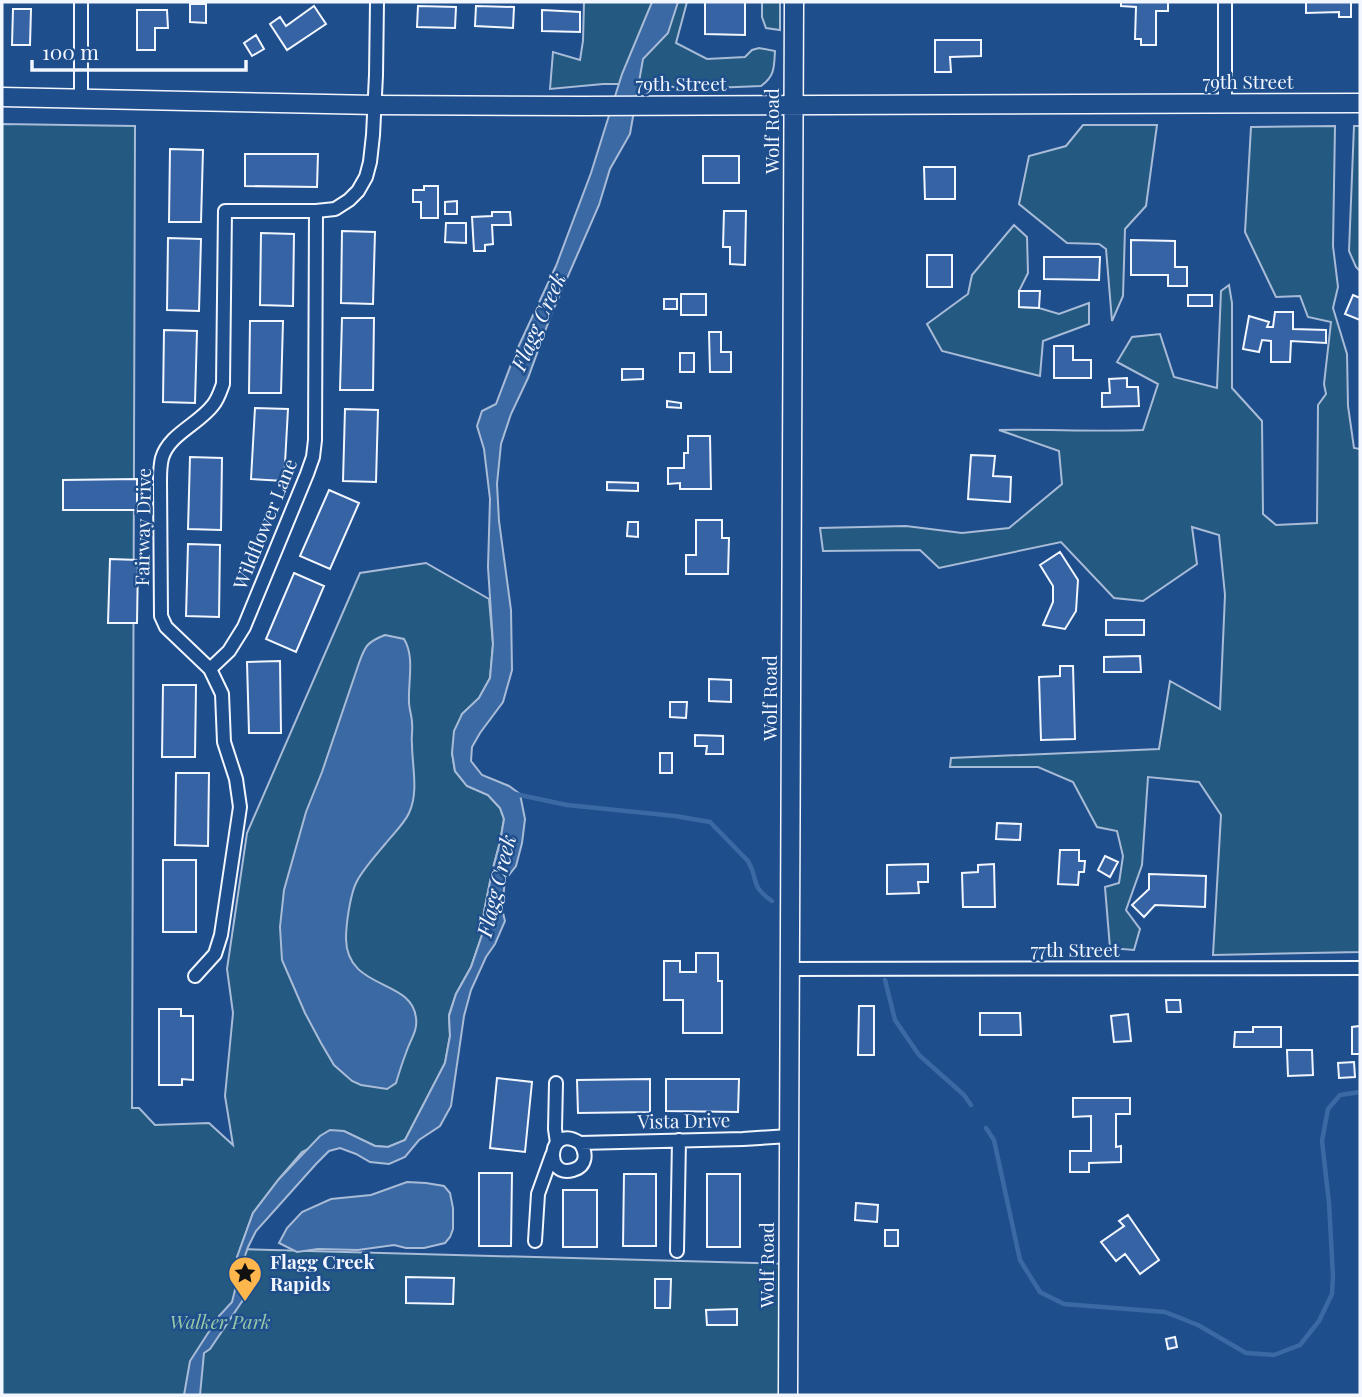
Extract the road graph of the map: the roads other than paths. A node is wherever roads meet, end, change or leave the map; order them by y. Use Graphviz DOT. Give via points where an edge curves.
graph roads {
  1 [pos="81,2"];
  2 [pos="377,2"];
  3 [pos="794,2"];
  4 [pos="1225,2"];
  5 [pos="2,97"];
  6 [pos="81,98"];
  7 [pos="1225,103"];
  8 [pos="1360,103"];
  9 [pos="374,105"];
  10 [pos="793,105"];
  11 [pos="316,211"];
  12 [pos="210,669"];
  13 [pos="1360,968"];
  14 [pos="790,969"];
  15 [pos="195,976"];
  16 [pos="556,1083"];
  17 [pos="789,1136"];
  18 [pos="679,1140"];
  19 [pos="580,1143"];
  20 [pos="554,1149"];
  21 [pos="535,1241"];
  22 [pos="677,1251"];
  23 [pos="788,1395"];
  1 -- 6 [label="street"];
  2 -- 9 [label="street, Fairway Drive"];
  3 -- 10 [label="street, Wolf Road"];
  4 -- 7 [label="street"];
  5 -- 6 [label="street, 79th Street"];
  6 -- 9 [label="street, 79th Street"];
  7 -- 8 [label="street, 79th Street"];
  7 -- 10 [label="street, 79th Street"];
  9 -- 10 [label="street, 79th Street"];
  9 -- 11 [label="street, Fairway Drive" via="366,177 349,201 335,209"];
  10 -- 14 [label="street, Wolf Road"];
  11 -- 12 [label="street, Wildflower Lane" via="313,457 244,627"];
  11 -- 12 [label="street, Fairway Drive" via="225,211 223,384 212,408 173,441 162,460 161,616 166,627"];
  12 -- 15 [label="street, Fairway Drive" via="222,694 224,742 240,807 221,935 215,954"];
  13 -- 14 [label="street, 77th Street"];
  14 -- 17 [label="street, Wolf Road"];
  16 -- 20 [label="street"];
  17 -- 18 [label="street, Vista Drive"];
  17 -- 23 [label="street, Wolf Road"];
  18 -- 19 [label="street, Vista Drive"];
  18 -- 22 [label="street"];
  19 -- 20 [label="street, Vista Drive" via="562,1139"];
  19 -- 20 [label="street" via="586,1154 575,1170 557,1167"];
  20 -- 21 [label="street" via="538,1194"];
}
